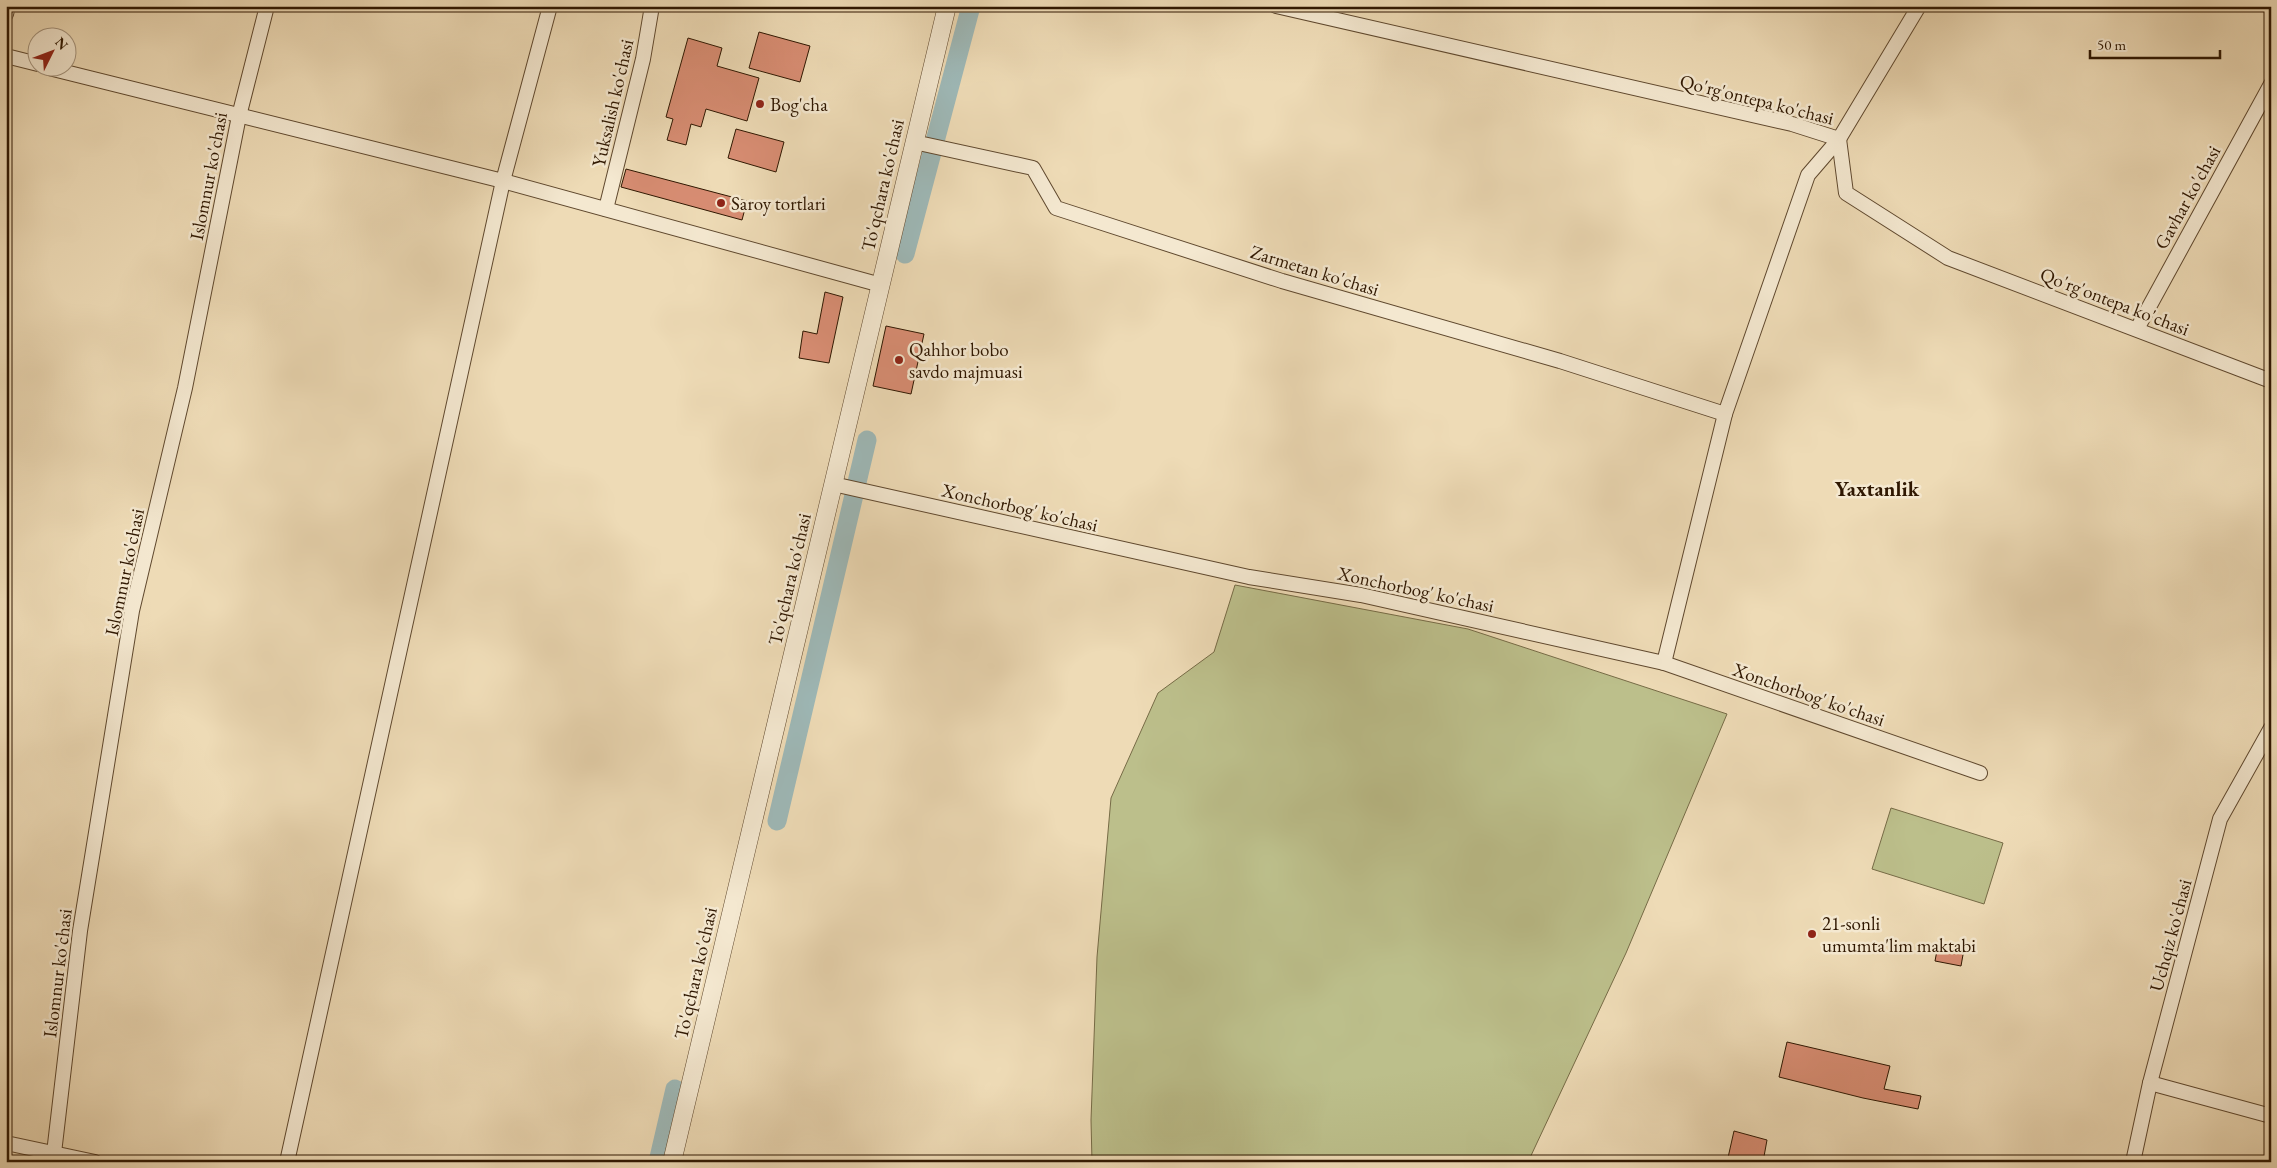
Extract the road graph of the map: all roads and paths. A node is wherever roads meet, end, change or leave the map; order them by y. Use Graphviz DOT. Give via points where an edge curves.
graph roads {
  1 [pos="8,6"];
  2 [pos="267,6"];
  3 [pos="550,6"];
  4 [pos="652,6"];
  5 [pos="947,6"];
  6 [pos="1276,6"];
  7 [pos="1919,6"];
  8 [pos="6,14"];
  9 [pos="6,56"];
  10 [pos="28,62"];
  11 [pos="78,75"];
  12 [pos="2271,84"];
  13 [pos="239,116"];
  14 [pos="1839,139"];
  15 [pos="914,142"];
  16 [pos="503,181"];
  17 [pos="606,209"];
  18 [pos="881,285"];
  19 [pos="2137,329"];
  20 [pos="2271,381"];
  21 [pos="1725,414"];
  22 [pos="833,484"];
  23 [pos="1664,663"];
  24 [pos="2271,728"];
  25 [pos="1980,774"];
  26 [pos="2150,1083"];
  27 [pos="2271,1116"];
  28 [pos="6,1143"];
  29 [pos="54,1153"];
  30 [pos="95,1162"];
  31 [pos="287,1162"];
  32 [pos="672,1162"];
  33 [pos="2133,1162"];
  1 -- 8 [label="street"];
  2 -- 13 [label="street, Islomnur ko'chasi"];
  3 -- 16 [label="street"];
  4 -- 17 [label="street, Yuksalish ko'chasi" via="643,59"];
  5 -- 15 [label="street, To'qchara ko'chasi"];
  6 -- 14 [label="street, Qo'rg'ontepa ko'chasi" via="1792,124"];
  7 -- 14 [label="street"];
  9 -- 10 [label="street"];
  11 -- 13 [label="street"];
  12 -- 19 [label="street, Gavhar ko'chasi"];
  13 -- 16 [label="street"];
  13 -- 29 [label="street, Islomnur ko'chasi" via="185,388 132,611 80,931"];
  14 -- 19 [label="street, Qo'rg'ontepa ko'chasi" via="1846,193 1916,238 1948,258"];
  14 -- 21 [label="street" via="1808,175"];
  15 -- 18 [label="street, To'qchara ko'chasi"];
  15 -- 21 [label="street, Zarmetan ko'chasi" via="1033,168 1056,208 1282,281 1560,361"];
  16 -- 17 [label="street"];
  16 -- 31 [label="street"];
  17 -- 18 [label="street"];
  18 -- 22 [label="street, To'qchara ko'chasi"];
  19 -- 20 [label="street, Qo'rg'ontepa ko'chasi"];
  21 -- 23 [label="street"];
  22 -- 23 [label="street, Xonchorbog' ko'chasi" via="1240,575 1361,594"];
  22 -- 32 [label="street, To'qchara ko'chasi"];
  23 -- 25 [label="street, Xonchorbog' ko'chasi"];
  24 -- 26 [label="street, Uchqiz ko'chasi" via="2220,819"];
  26 -- 27 [label="street"];
  26 -- 33 [label="street, Uchqiz ko'chasi"];
  28 -- 29 [label="street"];
  29 -- 30 [label="street"];
}
